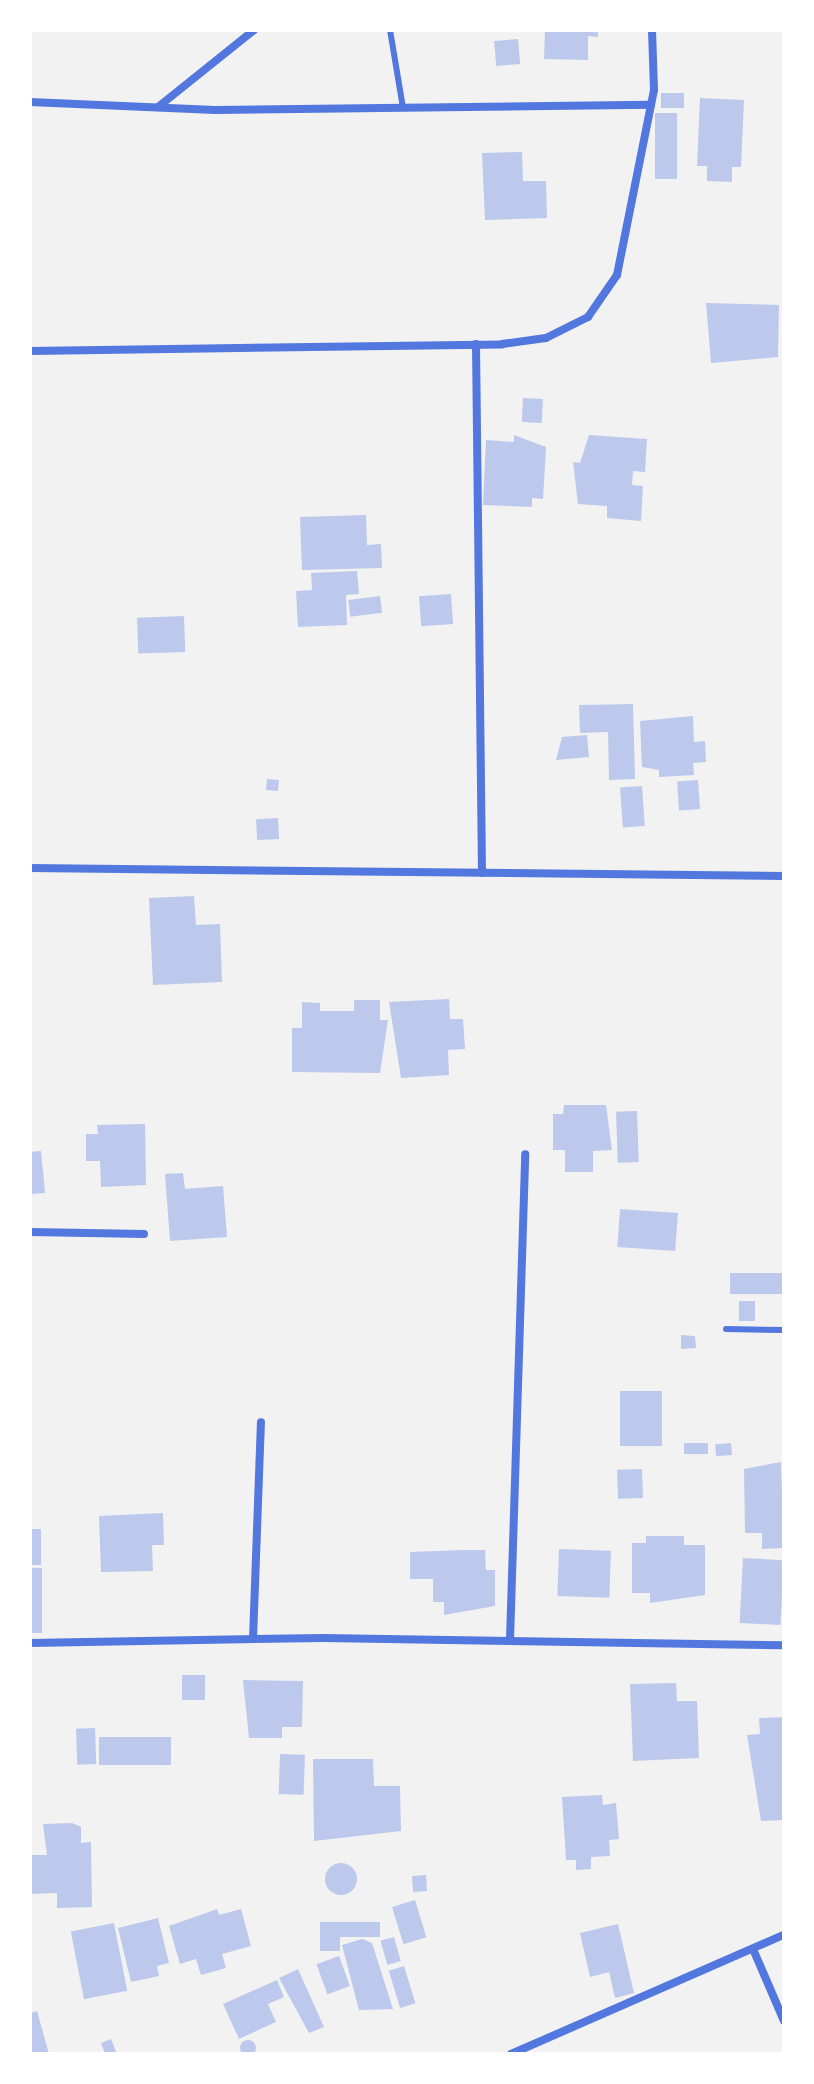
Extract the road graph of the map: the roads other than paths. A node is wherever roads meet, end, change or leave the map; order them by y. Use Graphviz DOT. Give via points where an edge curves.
graph roads {
  1 [pos="254,30"];
  2 [pos="390,30"];
  3 [pos="652,30"];
  4 [pos="30,102"];
  5 [pos="651,105"];
  6 [pos="158,107"];
  7 [pos="403,108"];
  8 [pos="476,344"];
  9 [pos="30,351"];
  10 [pos="30,868"];
  11 [pos="482,873"];
  12 [pos="784,876"];
  13 [pos="525,1154"];
  14 [pos="30,1232"];
  15 [pos="144,1234"];
  16 [pos="726,1329"];
  17 [pos="784,1330"];
  18 [pos="261,1422"];
  19 [pos="253,1639"];
  20 [pos="510,1640"];
  21 [pos="30,1643"];
  22 [pos="784,1645"];
  23 [pos="784,1935"];
  24 [pos="753,1949"];
  25 [pos="784,2021"];
  26 [pos="511,2054"];
  1 -- 6 [label="street"];
  2 -- 7 [label="lane"];
  3 -- 5 [label="street"];
  4 -- 6 [label="street"];
  5 -- 7 [label="street"];
  5 -- 8 [label="street" via="617,275 588,317 546,338"];
  6 -- 7 [label="street"];
  8 -- 9 [label="street"];
  8 -- 11 [label="street"];
  10 -- 11 [label="street"];
  11 -- 12 [label="street"];
  13 -- 20 [label="street"];
  14 -- 15 [label="street"];
  16 -- 17 [label="lane"];
  18 -- 19 [label="street"];
  19 -- 20 [label="street"];
  19 -- 21 [label="street"];
  20 -- 22 [label="street"];
  23 -- 24 [label="street"];
  24 -- 25 [label="street"];
  24 -- 26 [label="street"];
}
